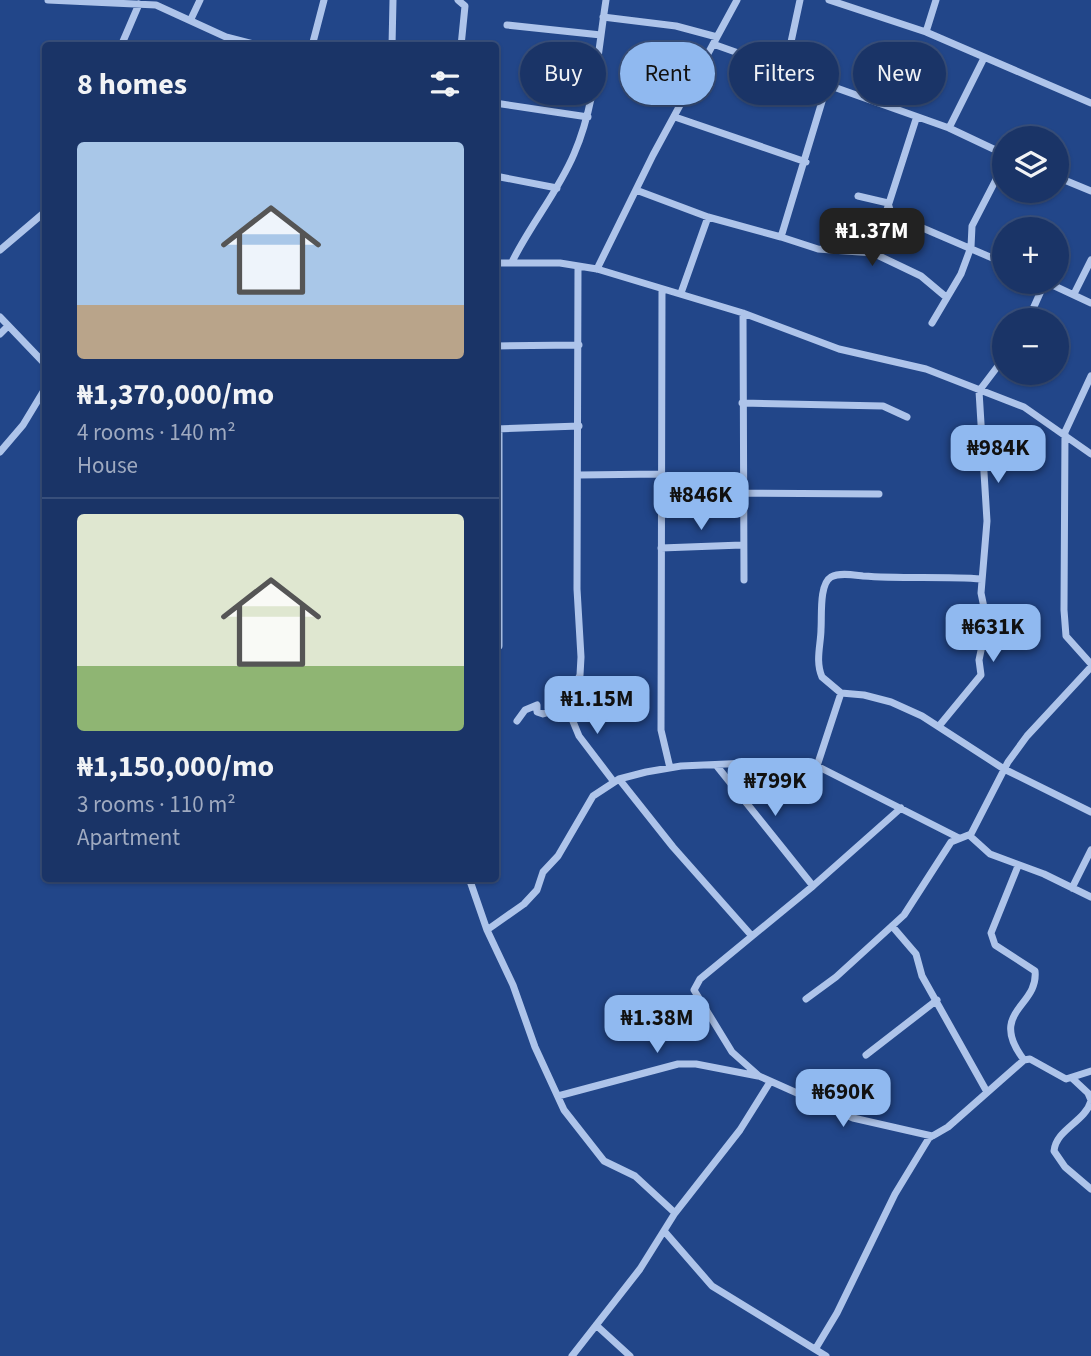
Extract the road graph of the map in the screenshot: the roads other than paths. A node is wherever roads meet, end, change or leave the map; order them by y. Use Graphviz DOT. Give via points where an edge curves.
graph roads {
  1 [pos="48,0"];
  2 [pos="200,0"];
  3 [pos="324,0"];
  4 [pos="393,0"];
  5 [pos="458,0"];
  6 [pos="606,0"];
  7 [pos="737,0"];
  8 [pos="800,0"];
  9 [pos="829,0"];
  10 [pos="936,0"];
  11 [pos="156,3"];
  12 [pos="139,4"];
  13 [pos="603,17"];
  14 [pos="191,19"];
  15 [pos="507,25"];
  16 [pos="926,32"];
  17 [pos="601,35"];
  18 [pos="715,41"];
  19 [pos="123,42"];
  20 [pos="235,42"];
  21 [pos="313,42"];
  22 [pos="392,42"];
  23 [pos="462,42"];
  24 [pos="791,42"];
  25 [pos="729,47"];
  26 [pos="985,58"];
  27 [pos="839,90"];
  28 [pos="1091,103"];
  29 [pos="499,104"];
  30 [pos="822,105"];
  31 [pos="587,117"];
  32 [pos="675,117"];
  33 [pos="916,119"];
  34 [pos="949,128"];
  35 [pos="992,149"];
  36 [pos="806,162"];
  37 [pos="499,177"];
  38 [pos="1069,182"];
  39 [pos="992,187"];
  40 [pos="557,188"];
  41 [pos="636,190"];
  42 [pos="1091,191"];
  43 [pos="858,196"];
  44 [pos="888,203"];
  45 [pos="42,214"];
  46 [pos="708,217"];
  47 [pos="781,237"];
  48 [pos="971,247"];
  49 [pos="0,250"];
  50 [pos="873,253"];
  51 [pos="992,257"];
  52 [pos="1091,260"];
  53 [pos="512,262"];
  54 [pos="499,263"];
  55 [pos="578,267"];
  56 [pos="597,269"];
  57 [pos="662,289"];
  58 [pos="1069,292"];
  59 [pos="681,293"];
  60 [pos="1074,294"];
  61 [pos="946,297"];
  62 [pos="1091,303"];
  63 [pos="743,313"];
  64 [pos="0,317"];
  65 [pos="932,323"];
  66 [pos="8,326"];
  67 [pos="0,334"];
  68 [pos="579,345"];
  69 [pos="499,346"];
  70 [pos="42,361"];
  71 [pos="992,374"];
  72 [pos="1091,376"];
  73 [pos="979,391"];
  74 [pos="42,394"];
  75 [pos="742,402"];
  76 [pos="908,417"];
  77 [pos="579,426"];
  78 [pos="499,429"];
  79 [pos="1065,432"];
  80 [pos="0,452"];
  81 [pos="1091,454"];
  82 [pos="661,474"];
  83 [pos="579,475"];
  84 [pos="743,493"];
  85 [pos="879,494"];
  86 [pos="743,545"];
  87 [pos="661,548"];
  88 [pos="982,579"];
  89 [pos="744,580"];
  90 [pos="1091,666"];
  91 [pos="571,693"];
  92 [pos="841,693"];
  93 [pos="517,721"];
  94 [pos="939,726"];
  95 [pos="716,765"];
  96 [pos="817,766"];
  97 [pos="670,768"];
  98 [pos="1004,769"];
  99 [pos="617,781"];
  100 [pos="901,808"];
  101 [pos="1091,812"];
  102 [pos="969,835"];
  103 [pos="959,838"];
  104 [pos="1091,850"];
  105 [pos="1018,866"];
  106 [pos="470,882"];
  107 [pos="813,886"];
  108 [pos="1072,887"];
  109 [pos="1091,897"];
  110 [pos="892,926"];
  111 [pos="487,930"];
  112 [pos="751,935"];
  113 [pos="806,999"];
  114 [pos="937,1000"];
  115 [pos="866,1055"];
  116 [pos="1024,1060"];
  117 [pos="1091,1071"];
  118 [pos="759,1076"];
  119 [pos="1073,1079"];
  120 [pos="770,1082"];
  121 [pos="987,1092"];
  122 [pos="558,1096"];
  123 [pos="1091,1100"];
  124 [pos="932,1136"];
  125 [pos="1091,1189"];
  126 [pos="675,1213"];
  127 [pos="665,1233"];
  128 [pos="596,1325"];
  129 [pos="816,1348"];
  130 [pos="572,1356"];
  131 [pos="630,1356"];
  132 [pos="826,1356"];
  1 -- 12 [label="street"];
  2 -- 14 [label="street"];
  3 -- 21 [label="street"];
  4 -- 22 [label="street"];
  5 -- 23 [label="street" via="466,6"];
  6 -- 13 [label="street"];
  7 -- 18 [label="street"];
  8 -- 24 [label="street"];
  9 -- 16 [label="street"];
  10 -- 16 [label="street"];
  11 -- 12 [label="street"];
  11 -- 14 [label="street"];
  12 -- 19 [label="street"];
  13 -- 17 [label="street"];
  13 -- 18 [label="street" via="676,26"];
  14 -- 20 [label="street"];
  15 -- 17 [label="street"];
  16 -- 26 [label="street"];
  17 -- 31 [label="street"];
  18 -- 25 [label="street"];
  18 -- 32 [label="street"];
  26 -- 28 [label="street"];
  26 -- 34 [label="street"];
  27 -- 33 [label="street"];
  29 -- 31 [label="street"];
  30 -- 36 [label="street"];
  31 -- 40 [label="street"];
  32 -- 36 [label="street"];
  32 -- 41 [label="street"];
  33 -- 34 [label="street"];
  33 -- 44 [label="street"];
  34 -- 35 [label="street"];
  36 -- 47 [label="street"];
  37 -- 40 [label="street"];
  38 -- 42 [label="street"];
  39 -- 48 [label="street" via="972,226"];
  40 -- 53 [label="street" via="529,227"];
  41 -- 46 [label="street"];
  41 -- 56 [label="street"];
  43 -- 44 [label="street"];
  44 -- 48 [label="street" via="897,217"];
  44 -- 50 [label="street"];
  45 -- 49 [label="street"];
  46 -- 47 [label="street"];
  46 -- 59 [label="street"];
  47 -- 50 [label="street" via="818,248"];
  48 -- 51 [label="street"];
  48 -- 61 [label="street"];
  50 -- 61 [label="street" via="921,276"];
  52 -- 60 [label="street"];
  53 -- 54 [label="street"];
  53 -- 55 [label="street"];
  55 -- 56 [label="street"];
  55 -- 68 [label="street"];
  56 -- 57 [label="street"];
  57 -- 59 [label="street"];
  57 -- 82 [label="street"];
  58 -- 60 [label="street"];
  59 -- 63 [label="street"];
  60 -- 62 [label="street"];
  61 -- 65 [label="street"];
  63 -- 73 [label="street" via="839,349 926,369"];
  63 -- 75 [label="street"];
  64 -- 66 [label="street"];
  66 -- 67 [label="street"];
  66 -- 70 [label="street"];
  68 -- 69 [label="street"];
  68 -- 77 [label="street"];
  71 -- 73 [label="street"];
  72 -- 79 [label="street"];
  73 -- 79 [label="street" via="1024,407"];
  73 -- 88 [label="street" via="988,521"];
  74 -- 80 [label="street"];
  75 -- 76 [label="street" via="883,407"];
  75 -- 84 [label="street"];
  77 -- 78 [label="street"];
  77 -- 83 [label="street"];
  79 -- 81 [label="street"];
  79 -- 90 [label="street" via="1064,627"];
  82 -- 83 [label="street"];
  82 -- 87 [label="street"];
  83 -- 91 [label="street" via="581,657 580,675"];
  84 -- 85 [label="street"];
  84 -- 86 [label="street"];
  86 -- 87 [label="street"];
  86 -- 89 [label="street"];
  87 -- 97 [label="street" via="661,730"];
  88 -- 92 [label="street" via="830,577 822,611 820,671"];
  88 -- 94 [label="street" via="987,622 979,660 981,675"];
  90 -- 98 [label="street" via="1027,736"];
  91 -- 93 [label="street" via="556,700 553,711 537,712 537,705 525,710"];
  91 -- 99 [label="street" via="575,728"];
  92 -- 94 [label="street" via="891,702"];
  92 -- 96 [label="street"];
  94 -- 98 [label="street"];
  95 -- 96 [label="street"];
  95 -- 97 [label="street"];
  95 -- 107 [label="street"];
  96 -- 100 [label="street"];
  97 -- 99 [label="street"];
  98 -- 101 [label="street"];
  98 -- 102 [label="street"];
  99 -- 111 [label="street" via="593,796 532,896"];
  99 -- 112 [label="street"];
  100 -- 103 [label="street"];
  100 -- 107 [label="street"];
  102 -- 103 [label="street"];
  102 -- 105 [label="street" via="990,854"];
  103 -- 110 [label="street" via="951,842 917,898"];
  104 -- 108 [label="street"];
  105 -- 108 [label="street"];
  105 -- 116 [label="street" via="991,933 995,945 1035,971 1011,1028 1012,1044"];
  106 -- 111 [label="street"];
  107 -- 112 [label="street"];
  108 -- 109 [label="street"];
  110 -- 113 [label="street"];
  110 -- 114 [label="street" via="916,954 922,976"];
  111 -- 122 [label="street"];
  112 -- 118 [label="street" via="694,989 732,1052"];
  114 -- 115 [label="street"];
  114 -- 121 [label="street"];
  116 -- 119 [label="street"];
  116 -- 121 [label="street"];
  117 -- 119 [label="street"];
  118 -- 120 [label="street"];
  118 -- 122 [label="street" via="678,1064"];
  119 -- 123 [label="street"];
  120 -- 124 [label="street" via="853,1118"];
  120 -- 126 [label="street"];
  121 -- 124 [label="street"];
  122 -- 126 [label="street" via="604,1161 635,1176"];
  123 -- 125 [label="street" via="1086,1112 1057,1139 1054,1151"];
  124 -- 129 [label="street" via="895,1194"];
  126 -- 127 [label="street"];
  127 -- 128 [label="street"];
  127 -- 129 [label="street" via="712,1286"];
  128 -- 130 [label="street"];
  128 -- 131 [label="street"];
  129 -- 132 [label="street"];
}
